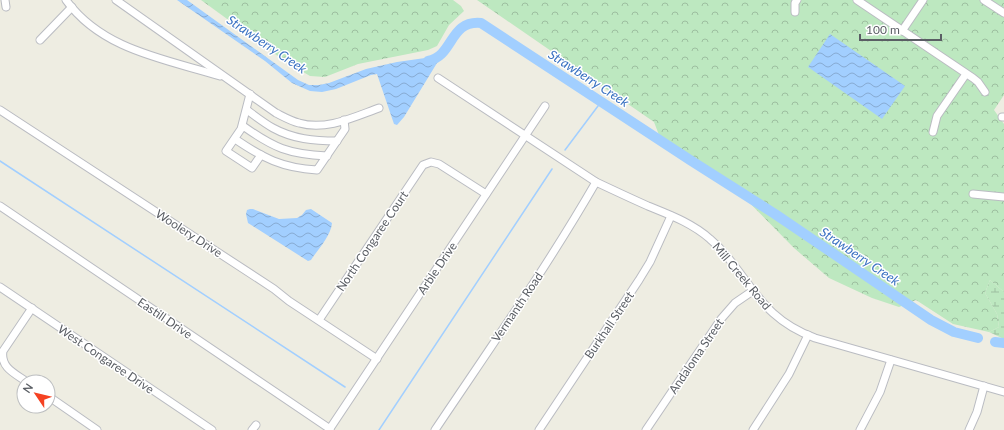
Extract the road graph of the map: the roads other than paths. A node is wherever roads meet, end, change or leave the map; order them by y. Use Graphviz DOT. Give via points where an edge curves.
graph roads {
  1 [pos="66,0"];
  2 [pos="116,0"];
  3 [pos="797,0"];
  4 [pos="857,0"];
  5 [pos="923,0"];
  6 [pos="984,0"];
  7 [pos="72,7"];
  8 [pos="795,12"];
  9 [pos="1004,13"];
  10 [pos="902,31"];
  11 [pos="40,40"];
  12 [pos="966,74"];
  13 [pos="226,77"];
  14 [pos="438,78"];
  15 [pos="985,92"];
  16 [pos="250,94"];
  17 [pos="545,106"];
  18 [pos="379,108"];
  19 [pos="0,110"];
  20 [pos="247,110"];
  21 [pos="344,120"];
  22 [pos="243,126"];
  23 [pos="933,132"];
  24 [pos="525,136"];
  25 [pos="235,139"];
  26 [pos="337,141"];
  27 [pos="261,155"];
  28 [pos="327,156"];
  29 [pos="596,182"];
  30 [pos="486,194"];
  31 [pos="973,194"];
  32 [pos="1004,196"];
  33 [pos="0,206"];
  34 [pos="671,216"];
  35 [pos="0,287"];
  36 [pos="754,290"];
  37 [pos="32,308"];
  38 [pos="319,320"];
  39 [pos="808,335"];
  40 [pos="377,359"];
  41 [pos="891,360"];
  42 [pos="16,374"];
  43 [pos="984,386"];
  44 [pos="1004,392"];
  45 [pos="56,402"];
  46 [pos="97,430"];
  47 [pos="212,430"];
  48 [pos="330,430"];
  49 [pos="435,430"];
  50 [pos="539,430"];
  51 [pos="646,430"];
  52 [pos="754,430"];
  53 [pos="860,430"];
  54 [pos="970,430"];
  1 -- 7 [label="street"];
  2 -- 13 [label="street"];
  3 -- 8 [label="street"];
  4 -- 10 [label="street"];
  5 -- 10 [label="street"];
  6 -- 9 [label="street"];
  7 -- 11 [label="street"];
  7 -- 13 [label="street" via="100,34 129,48"];
  10 -- 12 [label="street"];
  12 -- 15 [label="street" via="978,82"];
  12 -- 23 [label="street" via="937,116"];
  13 -- 16 [label="street"];
  14 -- 24 [label="street, Mill Creek Road"];
  16 -- 20 [label="street"];
  16 -- 21 [label="street" via="276,113 300,124 334,124"];
  17 -- 24 [label="street, Arble Drive"];
  18 -- 21 [label="street"];
  19 -- 38 [label="street, Woolery Drive"];
  20 -- 22 [label="street"];
  20 -- 26 [label="street" via="272,128 294,136 308,140"];
  21 -- 26 [label="street" via="345,129"];
  22 -- 25 [label="street"];
  22 -- 28 [label="street" via="280,148 306,155"];
  24 -- 29 [label="street, Mill Creek Road"];
  24 -- 30 [label="street, Arble Drive"];
  25 -- 27 [label="street"];
  25 -- 27 [label="street" via="226,151 252,168"];
  26 -- 28 [label="street"];
  27 -- 28 [label="street" via="291,168 317,170"];
  29 -- 34 [label="street, Mill Creek Road"];
  29 -- 49 [label="street, Vermanth Road" via="554,251"];
  30 -- 38 [label="street, North Congaree Court" via="439,164 426,163 419,169"];
  30 -- 40 [label="street, Arble Drive"];
  31 -- 32 [label="street"];
  33 -- 48 [label="street, Eastill Drive"];
  34 -- 36 [label="street, Mill Creek Road" via="696,228 721,248"];
  34 -- 50 [label="street, Burkhall Street" via="639,280"];
  35 -- 37 [label="street, West Congaree Drive"];
  36 -- 39 [label="street, Mill Creek Road" via="784,322"];
  36 -- 51 [label="street, Andaloma Street" via="735,303 721,319"];
  37 -- 42 [label="street" via="2,357 6,367"];
  37 -- 47 [label="street, West Congaree Drive"];
  38 -- 40 [label="street, Woolery Drive"];
  39 -- 41 [label="street, Mill Creek Road"];
  39 -- 52 [label="street" via="789,374"];
  40 -- 48 [label="street, Arble Drive"];
  41 -- 43 [label="street, Mill Creek Road"];
  41 -- 53 [label="street" via="880,392"];
  43 -- 44 [label="street, Mill Creek Road"];
  43 -- 54 [label="street"];
  45 -- 46 [label="street"];
}
